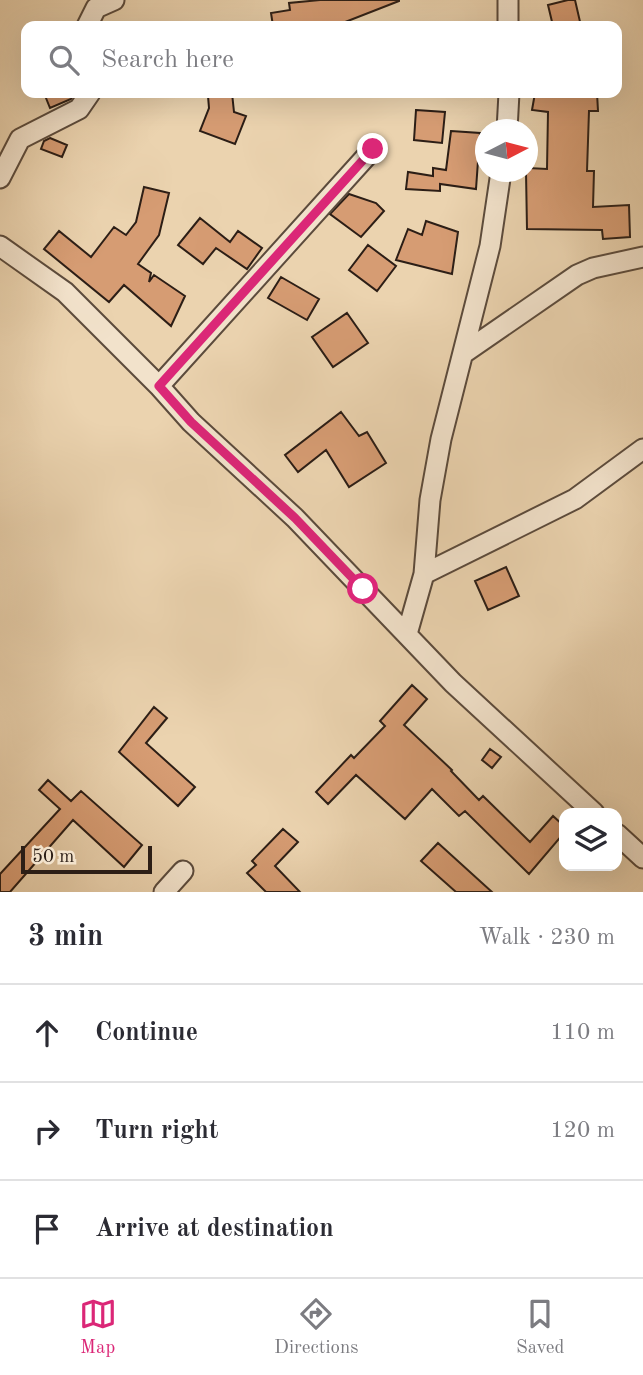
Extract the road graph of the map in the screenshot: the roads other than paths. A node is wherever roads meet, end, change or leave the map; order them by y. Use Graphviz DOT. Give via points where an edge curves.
graph roads {
  1 [pos="114,0"];
  2 [pos="508,0"];
  3 [pos="88,21"];
  4 [pos="508,21"];
  5 [pos="86,98"];
  6 [pos="509,98"];
  7 [pos="508,119"];
  8 [pos="373,149"];
  9 [pos="0,178"];
  10 [pos="500,182"];
  11 [pos="0,246"];
  12 [pos="643,257"];
  13 [pos="464,353"];
  14 [pos="159,386"];
  15 [pos="643,449"];
  16 [pos="424,574"];
  17 [pos="407,634"];
  18 [pos="589,808"];
  19 [pos="622,839"];
  20 [pos="643,858"];
  21 [pos="183,871"];
  22 [pos="164,892"];
  1 -- 3 [label="street" via="96,8"];
  2 -- 4 [label="street"];
  5 -- 9 [label="street" via="79,108 20,139"];
  6 -- 7 [label="street"];
  8 -- 14 [label="street"];
  10 -- 13 [label="street" via="490,246"];
  11 -- 14 [label="street" via="65,292"];
  12 -- 13 [label="street" via="577,275"];
  13 -- 16 [label="street" via="441,439"];
  14 -- 17 [label="street"];
  15 -- 16 [label="street" via="575,499"];
  16 -- 17 [label="street"];
  17 -- 18 [label="street"];
  19 -- 20 [label="street"];
  21 -- 22 [label="street"];
}
